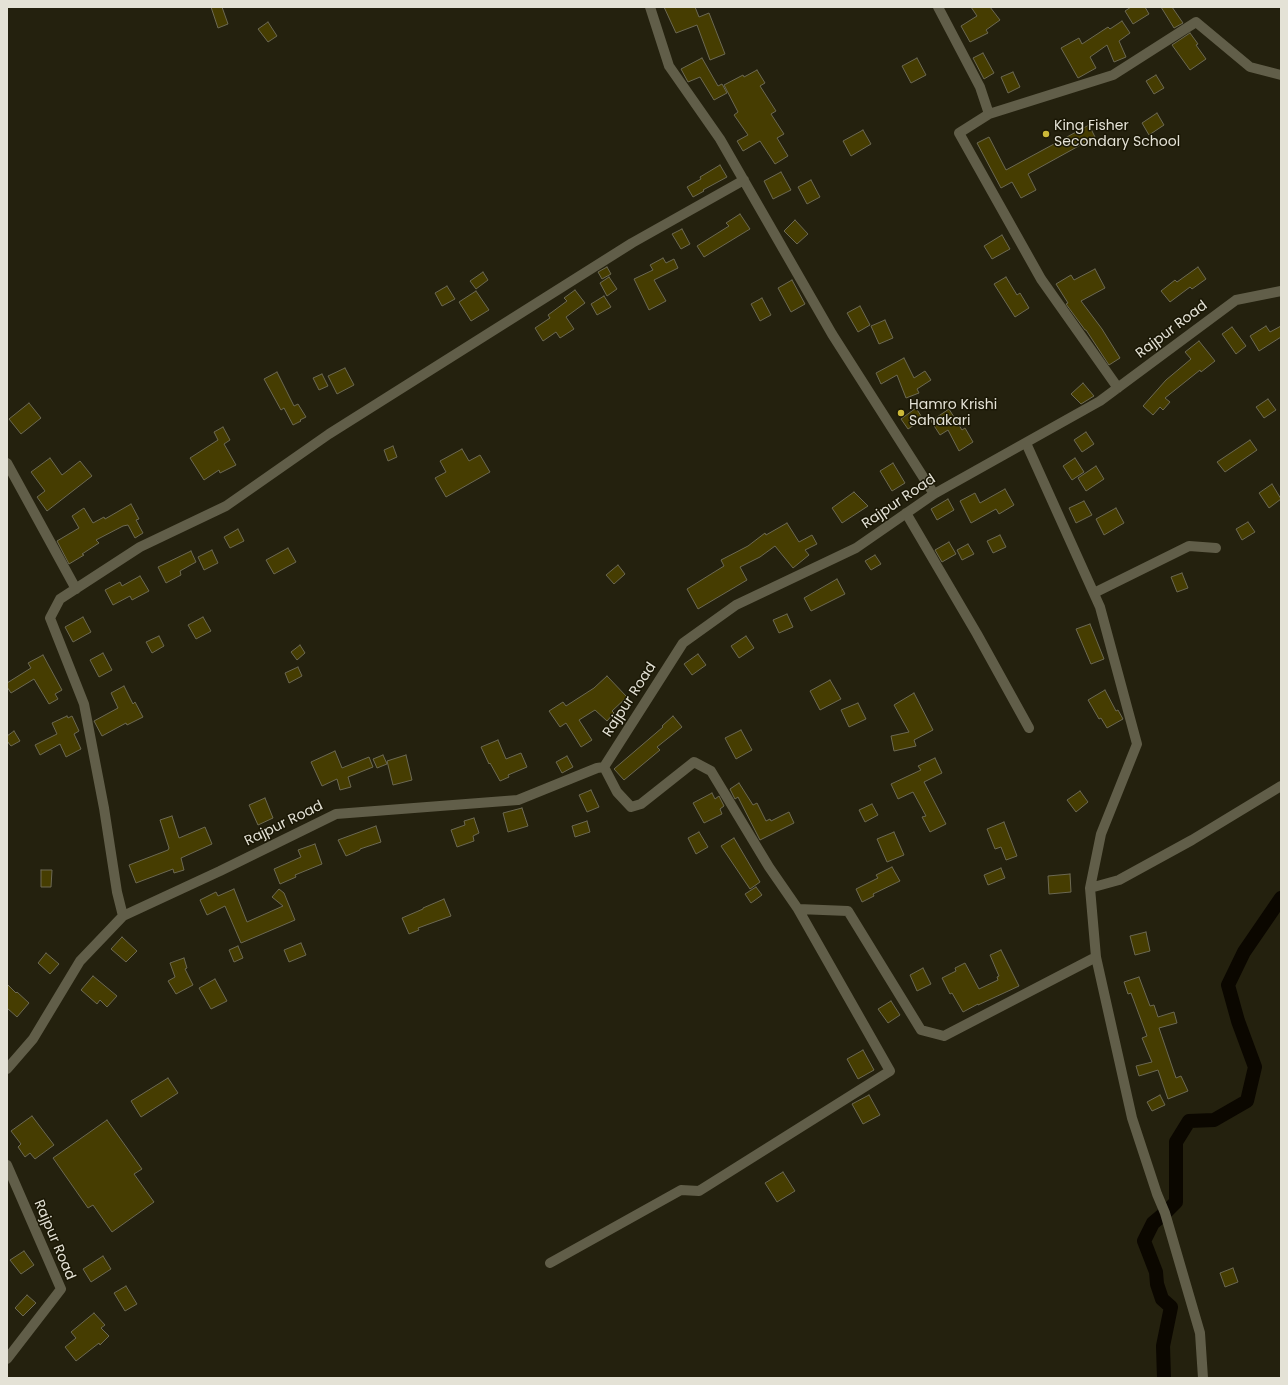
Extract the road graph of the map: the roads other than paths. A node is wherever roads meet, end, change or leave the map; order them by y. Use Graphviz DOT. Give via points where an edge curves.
graph roads {
  1 [pos="650,7"];
  2 [pos="938,7"];
  3 [pos="1281,76"];
  4 [pos="989,114"];
  5 [pos="744,180"];
  6 [pos="1281,291"];
  7 [pos="1118,388"];
  8 [pos="1026,443"];
  9 [pos="7,463"];
  10 [pos="934,494"];
  11 [pos="906,513"];
  12 [pos="1216,548"];
  13 [pos="76,589"];
  14 [pos="1094,593"];
  15 [pos="1029,728"];
  16 [pos="604,767"];
  17 [pos="1281,786"];
  18 [pos="1090,888"];
  19 [pos="798,909"];
  20 [pos="123,916"];
  21 [pos="1096,957"];
  22 [pos="7,1069"];
  23 [pos="7,1165"];
  24 [pos="550,1263"];
  25 [pos="7,1359"];
  26 [pos="1203,1378"];
  1 -- 5 [label="street" via="669,66 720,139"];
  2 -- 4 [label="street" via="980,87"];
  3 -- 4 [label="street" via="1250,67 1196,22 1113,76"];
  4 -- 7 [label="street" via="959,133 1041,279"];
  5 -- 10 [label="street" via="832,334"];
  5 -- 13 [label="street" via="632,242 329,434 226,506 140,547"];
  6 -- 7 [label="street, Rajpur Road" via="1236,300"];
  7 -- 8 [label="street, Rajpur Road"];
  8 -- 10 [label="street, Rajpur Road"];
  8 -- 14 [label="street"];
  9 -- 13 [label="street"];
  10 -- 11 [label="street, Rajpur Road"];
  11 -- 15 [label="street"];
  11 -- 16 [label="street, Rajpur Road" via="856,548 736,605 684,644"];
  12 -- 14 [label="street" via="1189,546"];
  13 -- 20 [label="street" via="60,599 50,618 84,704 104,808 116,892"];
  14 -- 18 [label="street" via="1100,606 1137,744 1100,834"];
  16 -- 19 [label="street" via="617,792 631,807 641,804 694,762 711,772"];
  16 -- 20 [label="street, Rajpur Road" via="518,800 336,814"];
  17 -- 18 [label="street" via="1192,840 1119,880"];
  18 -- 21 [label="street"];
  19 -- 21 [label="street" via="848,911 921,1030 944,1036"];
  19 -- 24 [label="street" via="890,1071 699,1191 680,1190"];
  20 -- 22 [label="street, Rajpur Road" via="80,961 33,1039"];
  21 -- 26 [label="street" via="1132,1118 1165,1213 1200,1333"];
  23 -- 25 [label="street, Rajpur Road" via="61,1289"];
}
